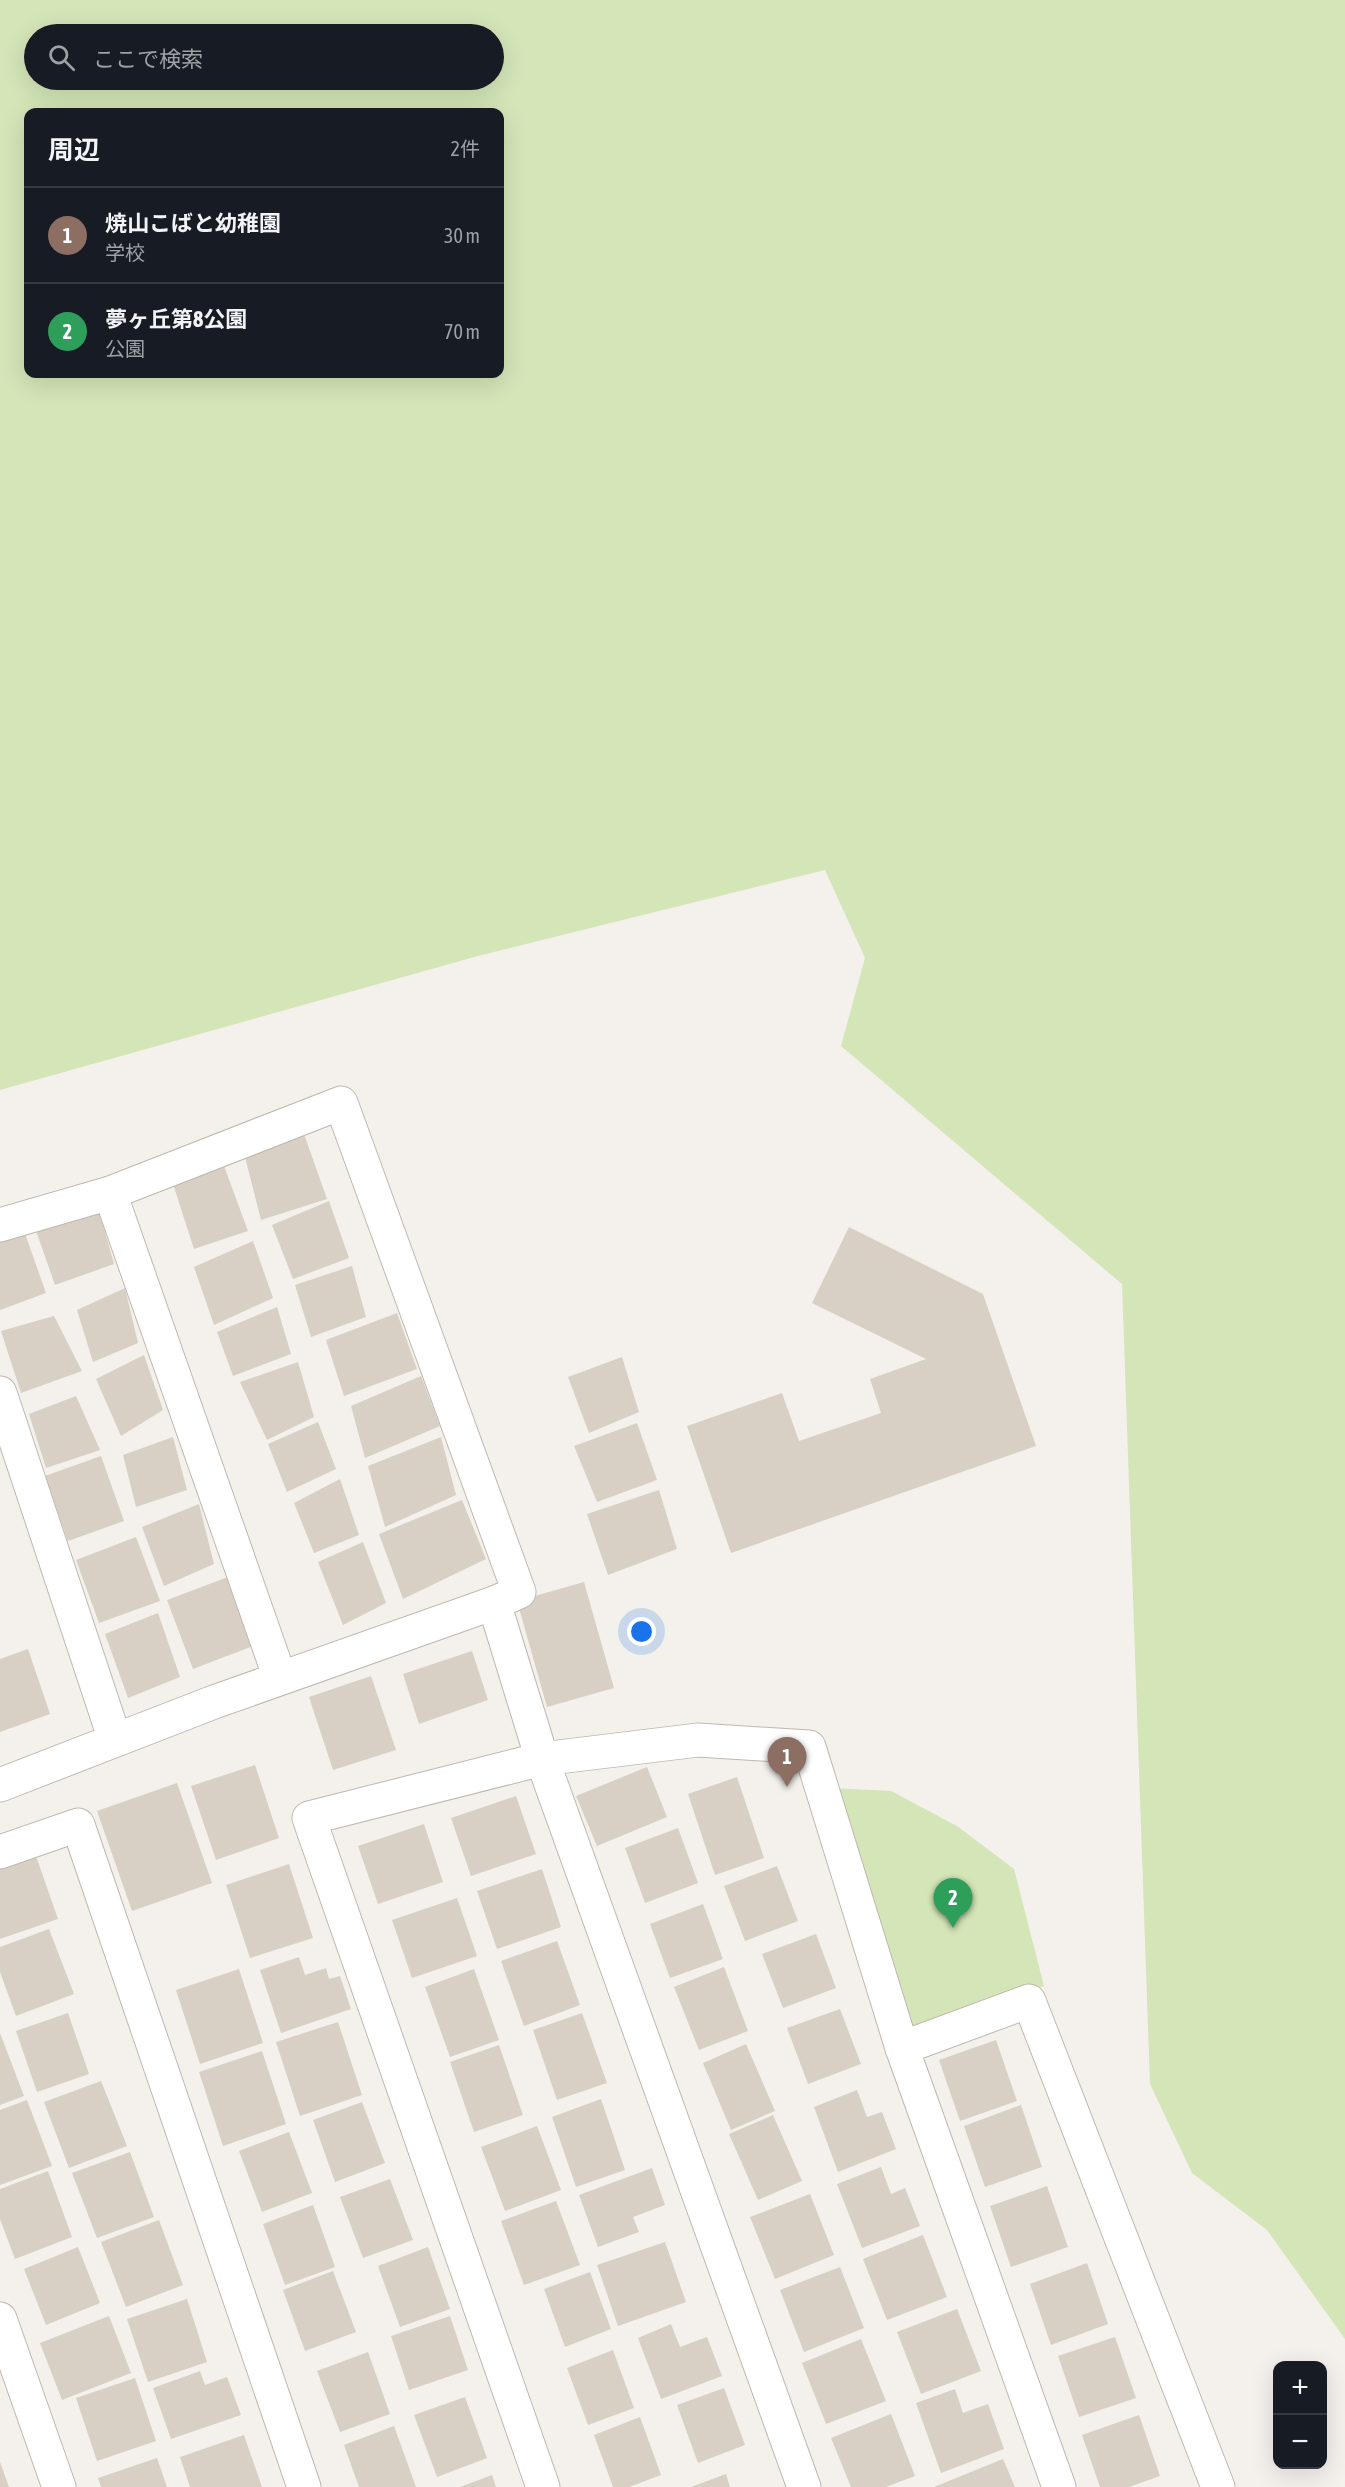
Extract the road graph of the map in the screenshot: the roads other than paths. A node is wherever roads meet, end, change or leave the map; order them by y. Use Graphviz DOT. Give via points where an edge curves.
graph roads {
  1 [pos="110,1192"];
  2 [pos="0,1225"];
  3 [pos="0,1393"];
  4 [pos="494,1603"];
  5 [pos="280,1678"];
  6 [pos="115,1740"];
  7 [pos="542,1759"];
  8 [pos="0,1785"];
  9 [pos="0,1852"];
  10 [pos="902,2048"];
  11 [pos="0,2319"];
  12 [pos="59,2487"];
  13 [pos="304,2487"];
  14 [pos="543,2487"];
  15 [pos="804,2487"];
  16 [pos="1059,2487"];
  17 [pos="1218,2487"];
  1 -- 2 [label="street"];
  1 -- 4 [label="street" via="341,1103 519,1592"];
  1 -- 5 [label="street"];
  3 -- 6 [label="street"];
  4 -- 5 [label="street"];
  4 -- 7 [label="street"];
  5 -- 6 [label="street"];
  6 -- 8 [label="street"];
  7 -- 10 [label="street" via="698,1740 809,1747"];
  7 -- 14 [label="street" via="309,1818"];
  7 -- 15 [label="street"];
  9 -- 13 [label="street" via="78,1825"];
  10 -- 16 [label="street"];
  10 -- 17 [label="street" via="1029,2001"];
  11 -- 12 [label="street"];
}
